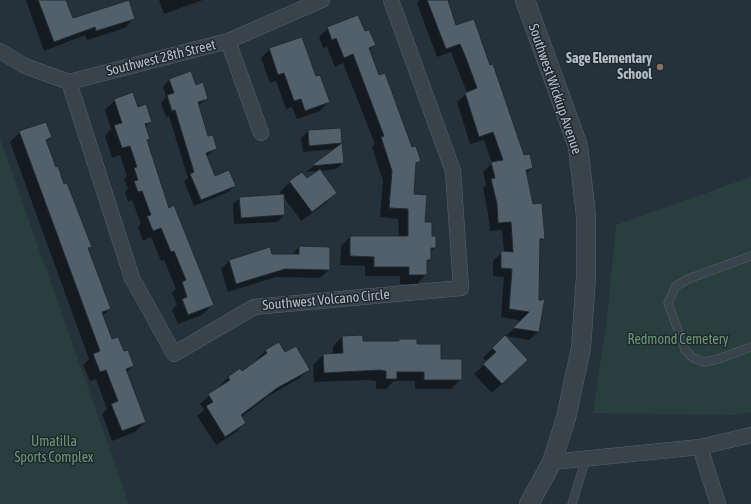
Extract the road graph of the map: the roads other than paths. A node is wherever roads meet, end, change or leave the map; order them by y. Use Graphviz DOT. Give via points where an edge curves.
graph roads {
  1 [pos="322,0"];
  2 [pos="391,0"];
  3 [pos="525,0"];
  4 [pos="228,41"];
  5 [pos="0,51"];
  6 [pos="69,82"];
  7 [pos="261,133"];
  8 [pos="751,256"];
  9 [pos="751,347"];
  10 [pos="751,435"];
  11 [pos="700,447"];
  12 [pos="586,458"];
  13 [pos="552,462"];
  14 [pos="529,504"];
  15 [pos="572,504"];
  16 [pos="718,504"];
  1 -- 4 [label="street, Southwest 28th Street"];
  2 -- 6 [label="street, Southwest Volcano Circle" via="453,171 461,288 254,307 174,354 132,278"];
  3 -- 13 [label="street, Southwest Wickiup Avenue" via="578,146 586,216 586,277 581,348 566,418"];
  4 -- 6 [label="street, Southwest 28th Street"];
  4 -- 7 [label="street"];
  5 -- 6 [label="street" via="25,66"];
  8 -- 9 [label="lane" via="688,279 676,286 668,303 685,350 693,358 704,362"];
  10 -- 11 [label="street"];
  11 -- 12 [label="street"];
  11 -- 16 [label="street"];
  12 -- 13 [label="street"];
  12 -- 15 [label="lane"];
  13 -- 14 [label="street, Southwest Wickiup Avenue"];
}
